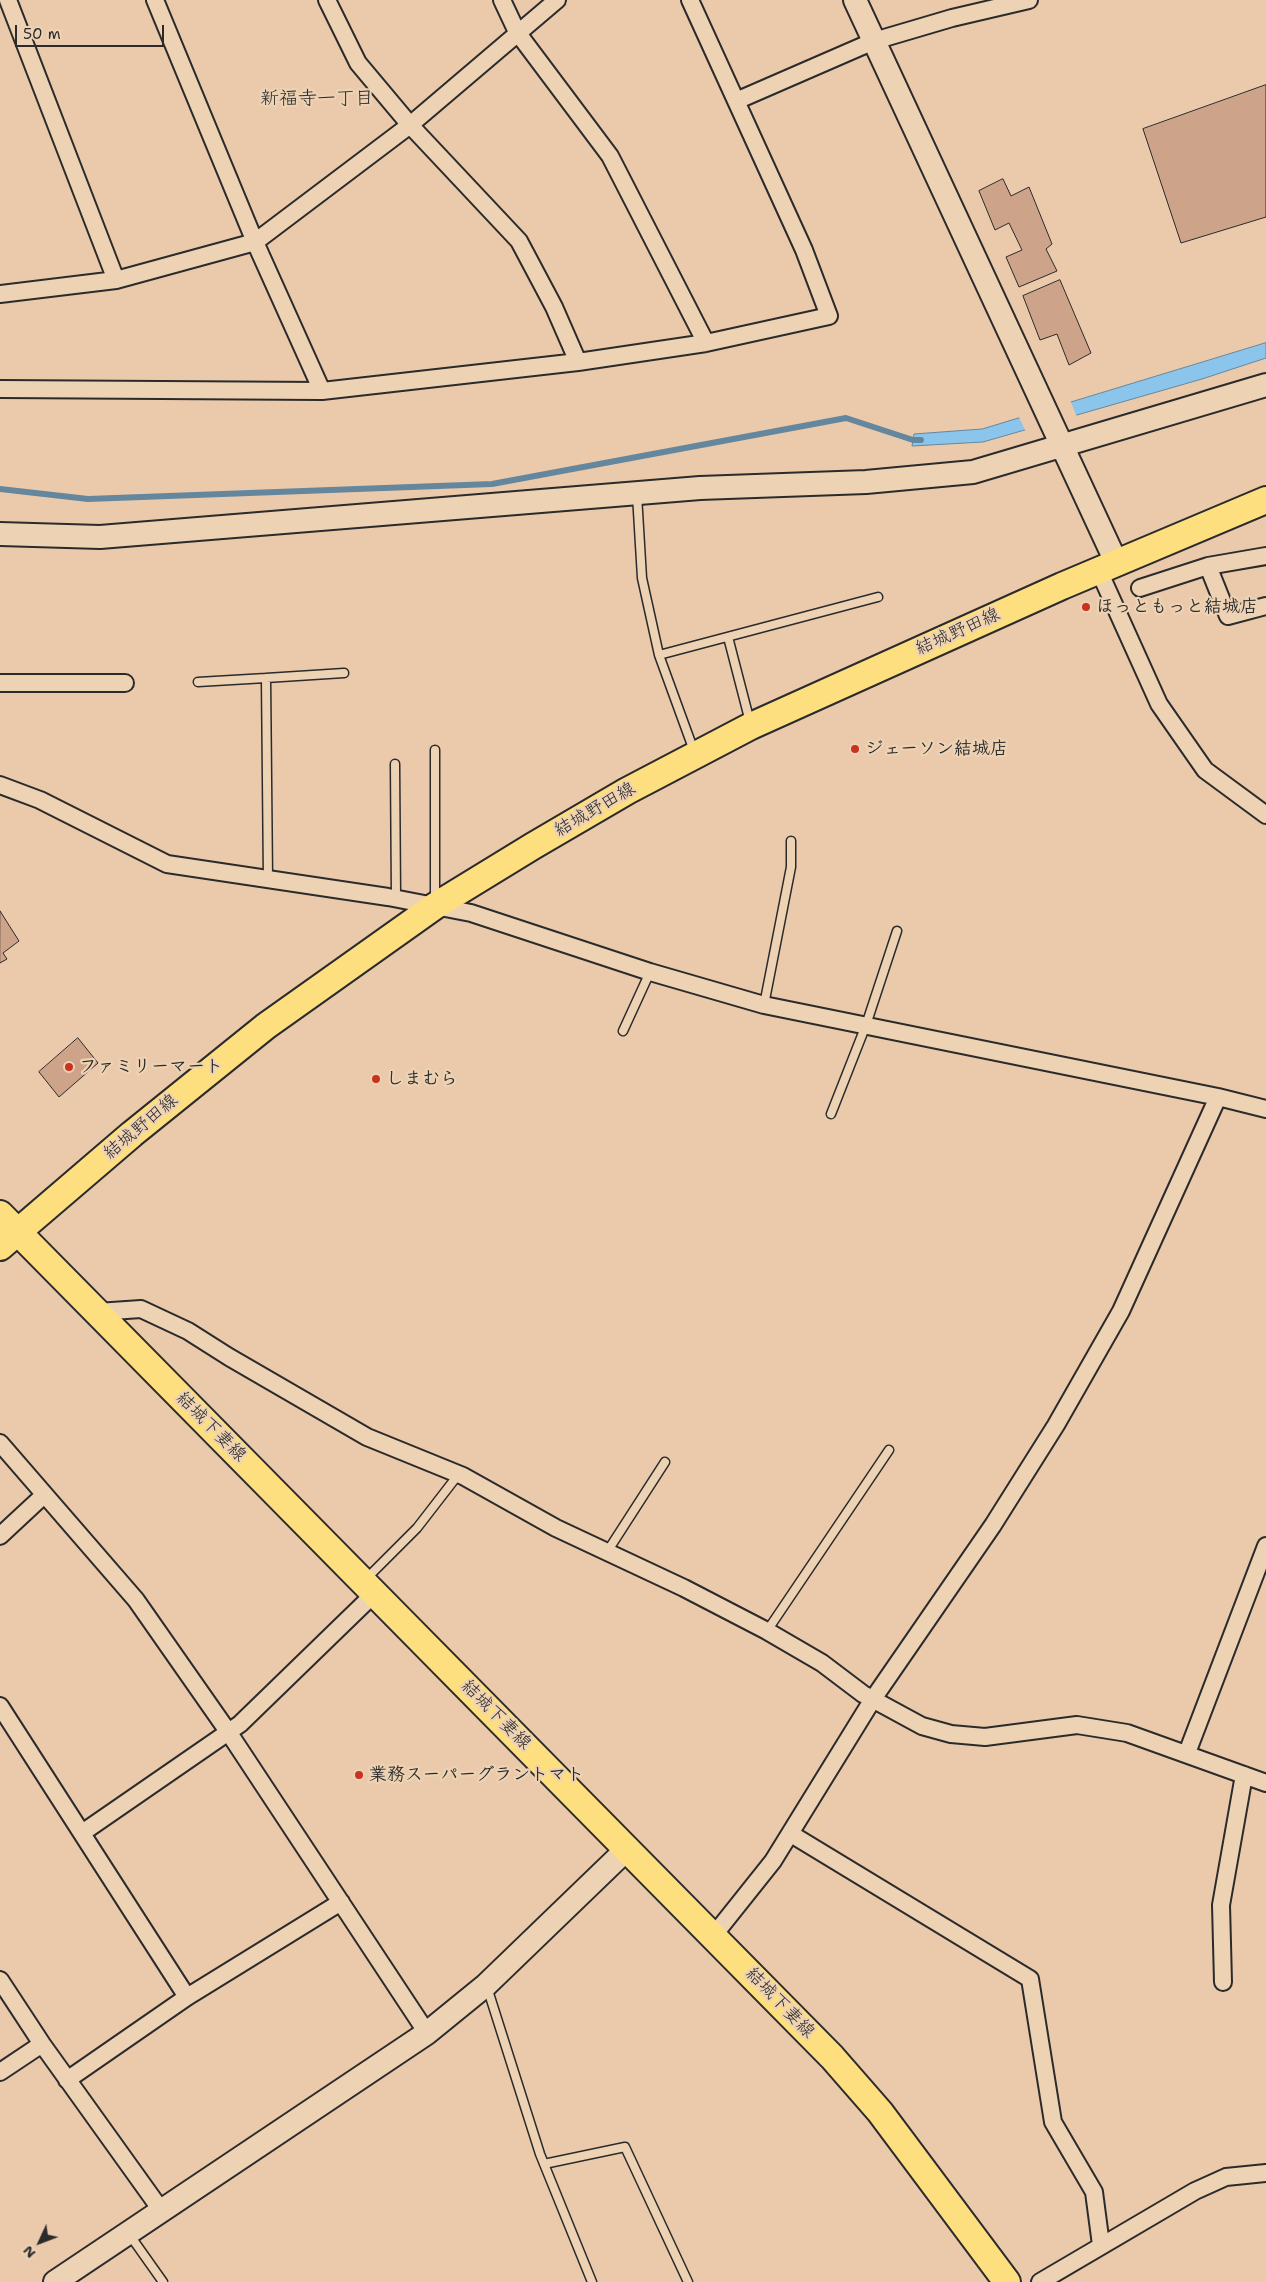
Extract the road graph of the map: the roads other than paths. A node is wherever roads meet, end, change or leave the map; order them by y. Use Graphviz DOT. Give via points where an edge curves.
graph roads {
  1 [pos="8,0"];
  2 [pos="155,0"];
  3 [pos="327,0"];
  4 [pos="502,0"];
  5 [pos="557,0"];
  6 [pos="690,0"];
  7 [pos="854,0"];
  8 [pos="1029,0"];
  9 [pos="517,32"];
  10 [pos="874,41"];
  11 [pos="736,101"];
  12 [pos="410,125"];
  13 [pos="255,242"];
  14 [pos="116,280"];
  15 [pos="0,294"];
  16 [pos="706,343"];
  17 [pos="578,362"];
  18 [pos="1266,385"];
  19 [pos="0,389"];
  20 [pos="322,391"];
  21 [pos="1062,446"];
  22 [pos="636,493"];
  23 [pos="1266,500"];
  24 [pos="0,534"];
  25 [pos="1266,556"];
  26 [pos="1208,566"];
  27 [pos="1108,567"];
  28 [pos="1140,588"];
  29 [pos="878,597"];
  30 [pos="1266,606"];
  31 [pos="728,637"];
  32 [pos="659,654"];
  33 [pos="344,673"];
  34 [pos="266,678"];
  35 [pos="198,682"];
  36 [pos="0,683"];
  37 [pos="125,683"];
  38 [pos="751,726"];
  39 [pos="435,750"];
  40 [pos="696,755"];
  41 [pos="395,764"];
  42 [pos="0,785"];
  43 [pos="1266,815"];
  44 [pos="791,841"];
  45 [pos="268,880"];
  46 [pos="396,898"];
  47 [pos="435,906"];
  48 [pos="897,930"];
  49 [pos="650,972"];
  50 [pos="764,1005"];
  51 [pos="866,1025"];
  52 [pos="623,1030"];
  53 [pos="1218,1097"];
  54 [pos="1266,1110"];
  55 [pos="831,1114"];
  56 [pos="6,1231"];
  57 [pos="97,1312"];
  58 [pos="0,1443"];
  59 [pos="889,1450"];
  60 [pos="664,1462"];
  61 [pos="458,1475"];
  62 [pos="44,1495"];
  63 [pos="0,1536"];
  64 [pos="1266,1546"];
  65 [pos="606,1552"];
  66 [pos="369,1587"];
  67 [pos="767,1631"];
  68 [pos="874,1699"];
  69 [pos="0,1706"];
  70 [pos="229,1733"];
  71 [pos="1187,1754"];
  72 [pos="1244,1775"];
  73 [pos="1266,1783"];
  74 [pos="82,1833"];
  75 [pos="792,1834"];
  76 [pos="628,1848"];
  77 [pos="342,1902"];
  78 [pos="714,1935"];
  79 [pos="0,1980"];
  80 [pos="1223,1982"];
  81 [pos="486,1985"];
  82 [pos="187,1997"];
  83 [pos="427,2033"];
  84 [pos="42,2044"];
  85 [pos="0,2072"];
  86 [pos="67,2080"];
  87 [pos="544,2164"];
  88 [pos="1266,2173"];
  89 [pos="161,2210"];
  90 [pos="128,2232"];
  91 [pos="1101,2245"];
  92 [pos="55,2282"];
  93 [pos="163,2282"];
  94 [pos="592,2282"];
  95 [pos="688,2282"];
  96 [pos="1007,2282"];
  97 [pos="1040,2282"];
  1 -- 14 [label="street"];
  2 -- 13 [label="street"];
  3 -- 12 [label="street" via="358,62"];
  4 -- 9 [label="street"];
  5 -- 9 [label="street"];
  6 -- 11 [label="street"];
  7 -- 10 [label="street"];
  8 -- 10 [label="street"];
  9 -- 12 [label="street"];
  9 -- 16 [label="street" via="610,156"];
  10 -- 11 [label="street"];
  10 -- 21 [label="street"];
  11 -- 16 [label="street" via="804,250 829,316"];
  12 -- 13 [label="street"];
  12 -- 17 [label="street" via="519,241 554,307"];
  13 -- 14 [label="street"];
  13 -- 20 [label="street"];
  14 -- 15 [label="street"];
  16 -- 17 [label="street"];
  17 -- 20 [label="street"];
  18 -- 21 [label="street"];
  19 -- 20 [label="street"];
  21 -- 22 [label="street" via="973,472 866,482"];
  21 -- 27 [label="street"];
  22 -- 24 [label="street" via="100,538"];
  22 -- 32 [label="lane" via="642,578"];
  23 -- 27 [label="main road, 結城野田線"];
  25 -- 26 [label="street"];
  26 -- 28 [label="street"];
  26 -- 30 [label="street" via="1228,616"];
  27 -- 38 [label="main road, 結城野田線"];
  27 -- 43 [label="street" via="1159,704 1205,770"];
  29 -- 31 [label="lane"];
  31 -- 32 [label="lane"];
  31 -- 38 [label="lane"];
  32 -- 40 [label="lane"];
  33 -- 34 [label="lane"];
  34 -- 35 [label="lane"];
  34 -- 45 [label="lane"];
  36 -- 37 [label="street"];
  38 -- 40 [label="main road, 結城野田線"];
  39 -- 47 [label="lane"];
  40 -- 47 [label="main road, 結城野田線" via="550,836"];
  41 -- 46 [label="lane"];
  42 -- 45 [label="street" via="40,800 167,864"];
  44 -- 50 [label="lane" via="791,867"];
  45 -- 46 [label="street"];
  46 -- 47 [label="street"];
  47 -- 49 [label="street" via="471,913"];
  47 -- 56 [label="main road, 結城野田線" via="266,1026"];
  48 -- 51 [label="lane"];
  49 -- 50 [label="street"];
  49 -- 52 [label="lane"];
  50 -- 51 [label="street"];
  51 -- 53 [label="street"];
  51 -- 55 [label="lane"];
  53 -- 54 [label="street"];
  53 -- 68 [label="street" via="1121,1311 1056,1425 993,1525"];
  56 -- 57 [label="main road, 結城下妻線"];
  57 -- 61 [label="street" via="141,1310 180,1327 367,1437"];
  57 -- 66 [label="main road, 結城下妻線"];
  58 -- 62 [label="street"];
  59 -- 67 [label="lane"];
  60 -- 65 [label="lane"];
  61 -- 65 [label="street"];
  61 -- 66 [label="lane"];
  62 -- 63 [label="street"];
  62 -- 70 [label="street" via="136,1600"];
  64 -- 71 [label="street"];
  65 -- 67 [label="street"];
  66 -- 70 [label="street"];
  66 -- 76 [label="main road, 結城下妻線"];
  67 -- 68 [label="street"];
  68 -- 71 [label="street" via="922,1726 951,1734 985,1737 1077,1725 1127,1733"];
  68 -- 75 [label="street"];
  69 -- 74 [label="street"];
  70 -- 74 [label="street"];
  70 -- 77 [label="street"];
  71 -- 72 [label="street"];
  72 -- 73 [label="street"];
  72 -- 80 [label="street" via="1221,1905"];
  74 -- 82 [label="street"];
  75 -- 78 [label="street"];
  75 -- 91 [label="street" via="1030,1978 1053,2122 1094,2192"];
  76 -- 78 [label="main road, 結城下妻線"];
  76 -- 81 [label="street"];
  77 -- 82 [label="street"];
  77 -- 83 [label="street"];
  78 -- 96 [label="main road, 結城下妻線" via="832,2057 880,2112"];
  79 -- 84 [label="street"];
  81 -- 83 [label="street"];
  81 -- 87 [label="lane"];
  82 -- 86 [label="street"];
  83 -- 89 [label="street"];
  84 -- 85 [label="street"];
  84 -- 86 [label="street"];
  86 -- 89 [label="street"];
  87 -- 94 [label="lane"];
  87 -- 95 [label="lane" via="625,2147"];
  88 -- 91 [label="street" via="1226,2176"];
  89 -- 90 [label="street"];
  90 -- 92 [label="street"];
  90 -- 93 [label="lane"];
  91 -- 97 [label="street"];
}
